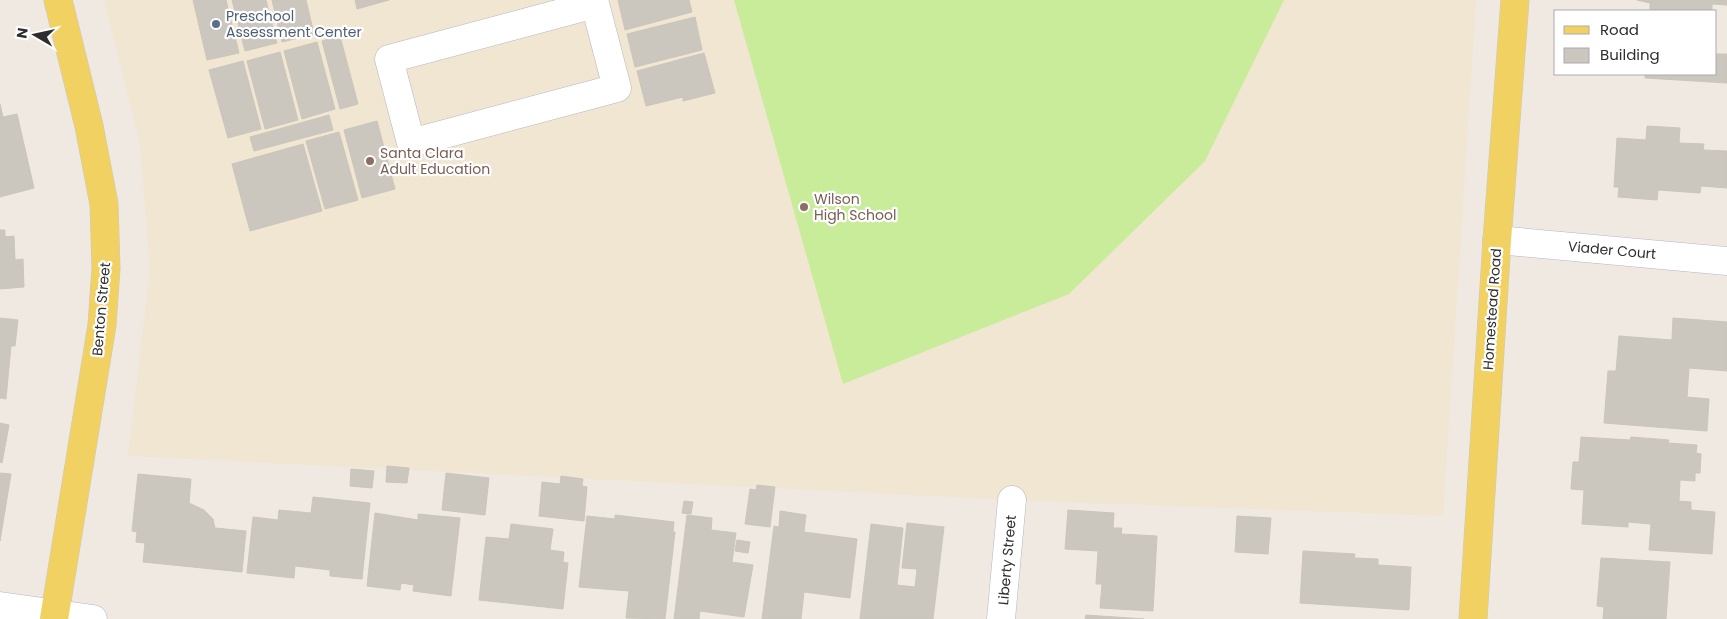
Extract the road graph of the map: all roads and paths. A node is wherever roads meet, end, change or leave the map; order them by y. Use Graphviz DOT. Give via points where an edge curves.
graph roads {
  1 [pos="58,0"];
  2 [pos="1515,0"];
  3 [pos="595,2"];
  4 [pos="1497,240"];
  5 [pos="1727,261"];
  6 [pos="1012,500"];
  7 [pos="0,606"];
  8 [pos="54,617"];
  9 [pos="93,619"];
  10 [pos="1001,619"];
  11 [pos="1473,619"];
  1 -- 8 [label="main road, Benton Street" via="104,204 106,268 102,325"];
  2 -- 4 [label="main road, Homestead Road"];
  3 -- 3 [label="street" via="389,59 411,143 618,88"];
  4 -- 5 [label="street, Viader Court"];
  4 -- 11 [label="main road, Homestead Road"];
  6 -- 10 [label="street, Liberty Street"];
  7 -- 8 [label="street"];
  8 -- 9 [label="street"];
}
